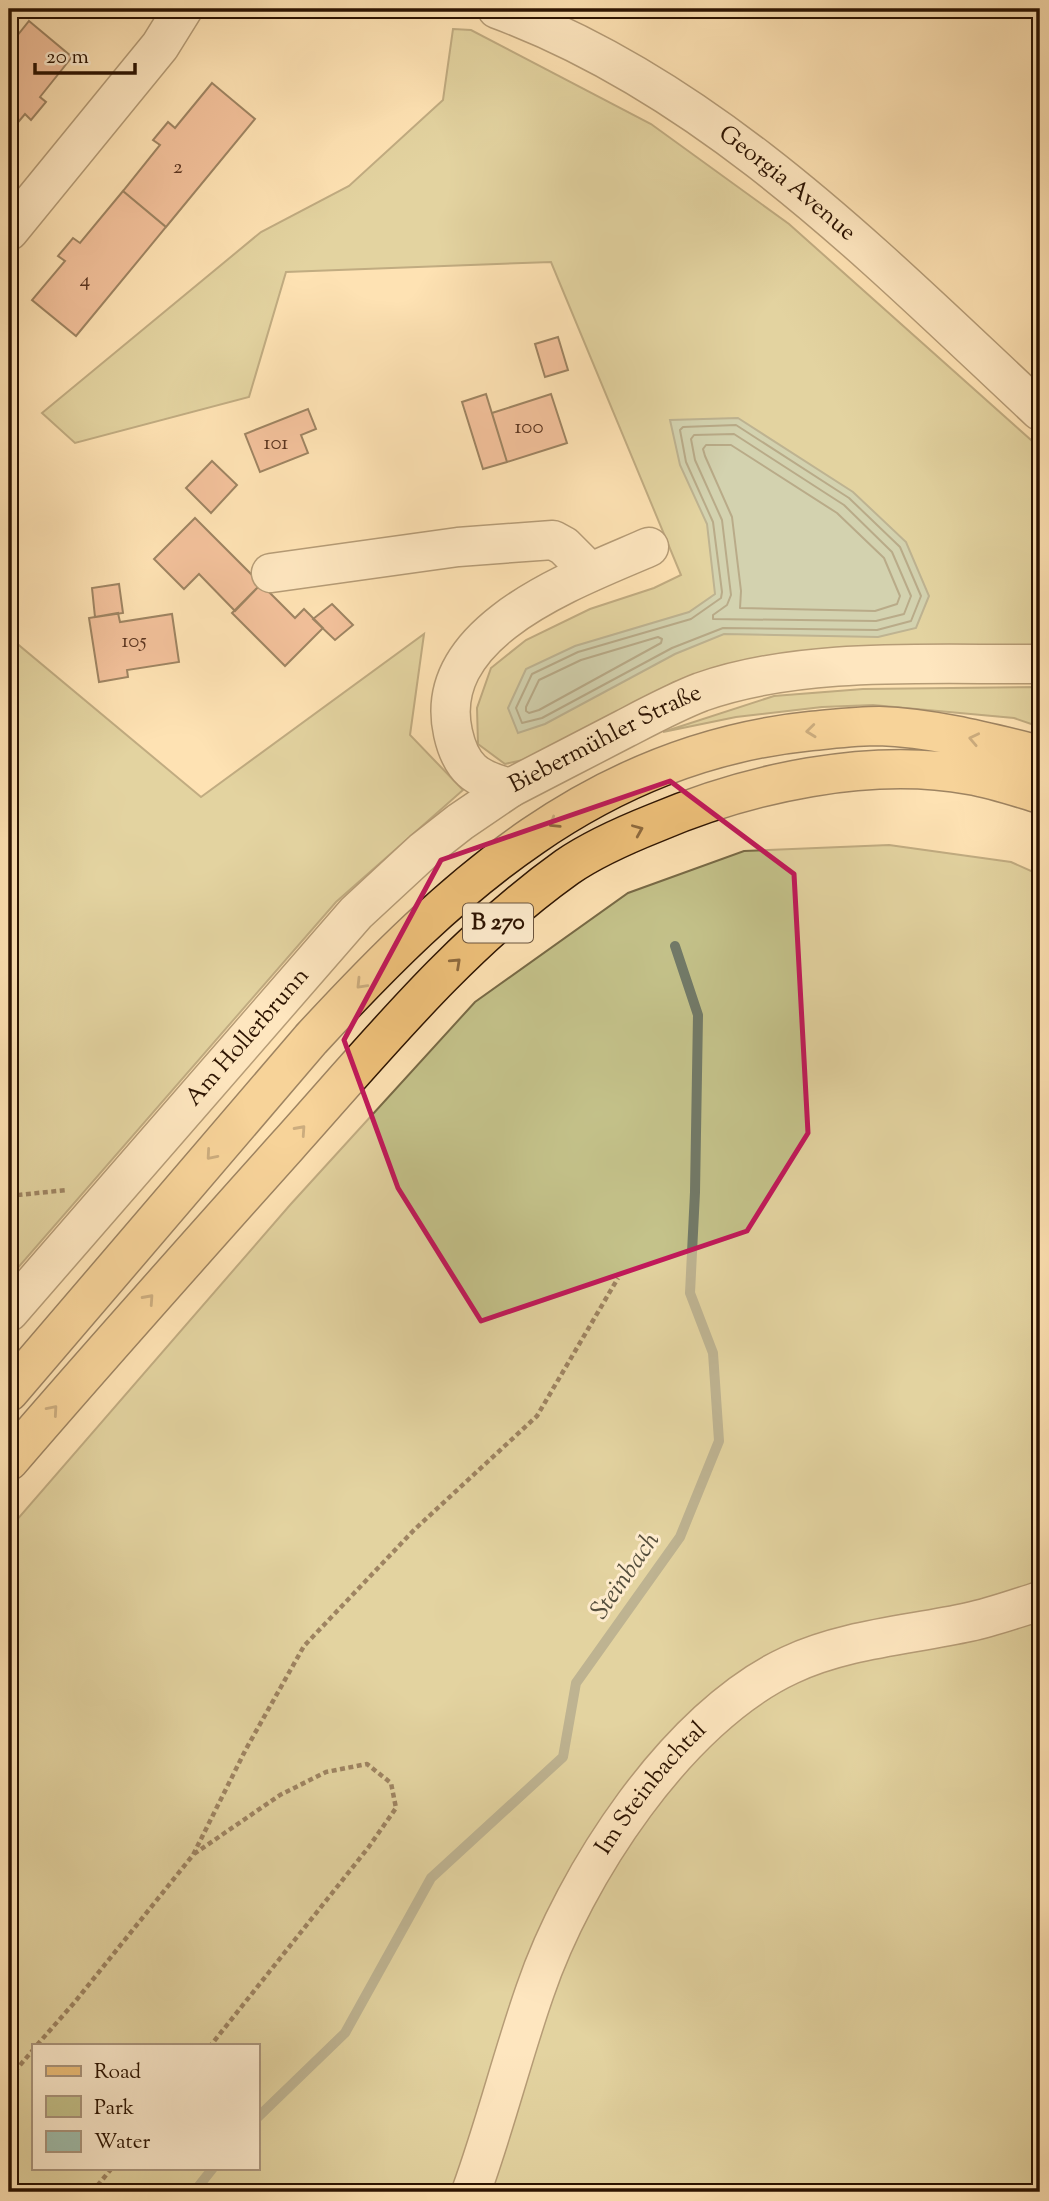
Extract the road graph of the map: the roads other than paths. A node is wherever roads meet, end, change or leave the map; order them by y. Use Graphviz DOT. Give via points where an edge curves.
graph roads {
  1 [pos="183,9"];
  2 [pos="497,9"];
  3 [pos="9,232"];
  4 [pos="1040,411"];
  5 [pos="649,547"];
  6 [pos="271,572"];
  7 [pos="590,572"];
  8 [pos="1040,664"];
  9 [pos="1040,755"];
  10 [pos="510,788"];
  11 [pos="1040,794"];
  12 [pos="9,1312"];
  13 [pos="9,1392"];
  14 [pos="9,1461"];
  15 [pos="1040,1601"];
  16 [pos="471,2192"];
  1 -- 3 [label="street" via="160,46"];
  2 -- 4 [label="street, Georgia Avenue" via="621,68 781,175"];
  5 -- 7 [label="street, Biebermühler Straße"];
  6 -- 7 [label="street" via="458,547 553,540"];
  7 -- 10 [label="street, Biebermühler Straße" via="512,614 476,646 460,670 451,695 450,722 456,748 467,767 485,781"];
  8 -- 10 [label="street, Biebermühler Straße" via="868,666 743,680 664,709"];
  9 -- 13 [label="main road, B 270, one-way" via="942,733 879,726 773,736 683,757 637,776 546,827 450,899 361,984"];
  10 -- 12 [label="street, Am Hollerbrunn" via="423,851 356,914"];
  14 -- 11 [label="main road, B 270, one-way" via="378,1042 506,916 569,866 625,835 679,813 748,790 819,777 915,770 969,775"];
  15 -- 16 [label="street, Im Steinbachtal" via="972,1622 821,1652 739,1696 688,1741 631,1808 578,1891 535,1989"];
}
